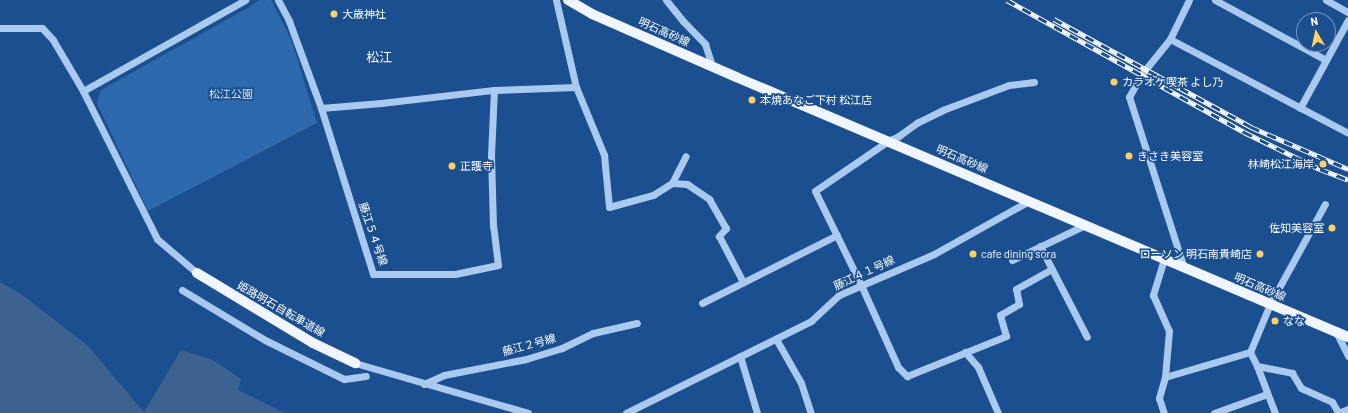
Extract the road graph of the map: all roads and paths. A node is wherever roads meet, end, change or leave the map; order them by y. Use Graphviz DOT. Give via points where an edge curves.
graph roads {
  1 [pos="244,0"];
  2 [pos="278,0"];
  3 [pos="556,0"];
  4 [pos="568,0"];
  5 [pos="666,0"];
  6 [pos="1189,0"];
  7 [pos="1215,0"];
  8 [pos="1326,0"];
  9 [pos="1348,12"];
  10 [pos="1348,20"];
  11 [pos="0,28"];
  12 [pos="1170,39"];
  13 [pos="1326,60"];
  14 [pos="712,66"];
  15 [pos="1034,82"];
  16 [pos="576,87"];
  17 [pos="83,90"];
  18 [pos="494,90"];
  19 [pos="321,108"];
  20 [pos="1300,108"];
  21 [pos="1348,132"];
  22 [pos="888,141"];
  23 [pos="686,156"];
  24 [pos="672,182"];
  25 [pos="1029,201"];
  26 [pos="1325,204"];
  27 [pos="1084,225"];
  28 [pos="837,235"];
  29 [pos="1040,246"];
  30 [pos="1164,259"];
  31 [pos="1012,260"];
  32 [pos="1184,268"];
  33 [pos="1052,269"];
  34 [pos="196,273"];
  35 [pos="743,282"];
  36 [pos="861,285"];
  37 [pos="182,290"];
  38 [pos="702,303"];
  39 [pos="1270,304"];
  40 [pos="638,323"];
  41 [pos="1336,332"];
  42 [pos="1087,337"];
  43 [pos="1348,337"];
  44 [pos="776,339"];
  45 [pos="965,352"];
  46 [pos="1250,352"];
  47 [pos="740,356"];
  48 [pos="1348,356"];
  49 [pos="355,363"];
  50 [pos="1257,366"];
  51 [pos="366,376"];
  52 [pos="1165,377"];
  53 [pos="424,384"];
  54 [pos="1267,394"];
  55 [pos="1348,409"];
  56 [pos="528,413"];
  57 [pos="626,413"];
  58 [pos="757,413"];
  59 [pos="811,413"];
  60 [pos="998,413"];
  61 [pos="1164,413"];
  62 [pos="1214,413"];
  63 [pos="1275,413"];
  64 [pos="1338,413"];
  1 -- 17 [label="street"];
  2 -- 19 [label="street" via="289,22"];
  3 -- 16 [label="street"];
  4 -- 14 [label="main road, 明石高砂線" via="592,14"];
  5 -- 14 [label="street" via="705,44"];
  6 -- 12 [label="street"];
  7 -- 13 [label="street"];
  8 -- 9 [label="street"];
  10 -- 13 [label="street"];
  11 -- 17 [label="street" via="42,28 53,40"];
  12 -- 20 [label="street"];
  12 -- 32 [label="street" via="1142,75 1129,97"];
  13 -- 20 [label="street"];
  14 -- 22 [label="main road, 明石高砂線"];
  15 -- 22 [label="street" via="1009,85 942,110"];
  16 -- 18 [label="street"];
  16 -- 24 [label="street" via="604,155 609,207 653,195"];
  17 -- 34 [label="street" via="157,239"];
  18 -- 19 [label="street"];
  18 -- 19 [label="street, 藤江５４号線" via="491,155 493,226 498,265 455,274 373,274"];
  20 -- 21 [label="street"];
  22 -- 25 [label="main road, 明石高砂線"];
  22 -- 28 [label="street" via="815,191"];
  23 -- 24 [label="street"];
  24 -- 35 [label="street" via="687,184 709,199 726,228 719,236"];
  25 -- 27 [label="main road, 明石高砂線"];
  25 -- 36 [label="street, 藤江４１号線" via="934,254"];
  26 -- 39 [label="street"];
  27 -- 29 [label="street"];
  27 -- 30 [label="main road, 明石高砂線"];
  28 -- 35 [label="street"];
  28 -- 36 [label="street"];
  29 -- 31 [label="street"];
  29 -- 33 [label="street"];
  30 -- 32 [label="main road, 明石高砂線"];
  30 -- 52 [label="street" via="1153,295 1169,331"];
  32 -- 39 [label="main road, 明石高砂線"];
  33 -- 42 [label="street"];
  33 -- 45 [label="street" via="1016,289 1019,304 1000,315 1006,336"];
  34 -- 49 [label="main road, 姫路明石自転車道線" via="313,344"];
  35 -- 38 [label="street"];
  36 -- 44 [label="street, 藤江４１号線" via="839,295 811,321"];
  36 -- 45 [label="street" via="898,367 907,376"];
  37 -- 51 [label="street" via="265,340 344,379"];
  39 -- 41 [label="main road, 明石高砂線"];
  39 -- 46 [label="street"];
  40 -- 53 [label="street, 藤江２号線" via="593,333 562,348 526,359 444,375"];
  41 -- 43 [label="main road, 明石高砂線"];
  41 -- 48 [label="street"];
  44 -- 47 [label="street, 藤江４１号線"];
  44 -- 59 [label="street" via="801,383"];
  45 -- 60 [label="street" via="978,367"];
  46 -- 50 [label="street"];
  46 -- 52 [label="street"];
  47 -- 57 [label="street, 藤江４１号線"];
  47 -- 58 [label="street"];
  49 -- 53 [label="street"];
  50 -- 54 [label="street"];
  50 -- 64 [label="street" via="1292,373 1301,388 1332,402"];
  52 -- 61 [label="street" via="1159,398"];
  53 -- 56 [label="street"];
  54 -- 62 [label="street"];
  54 -- 63 [label="street"];
  55 -- 64 [label="street"];
}
